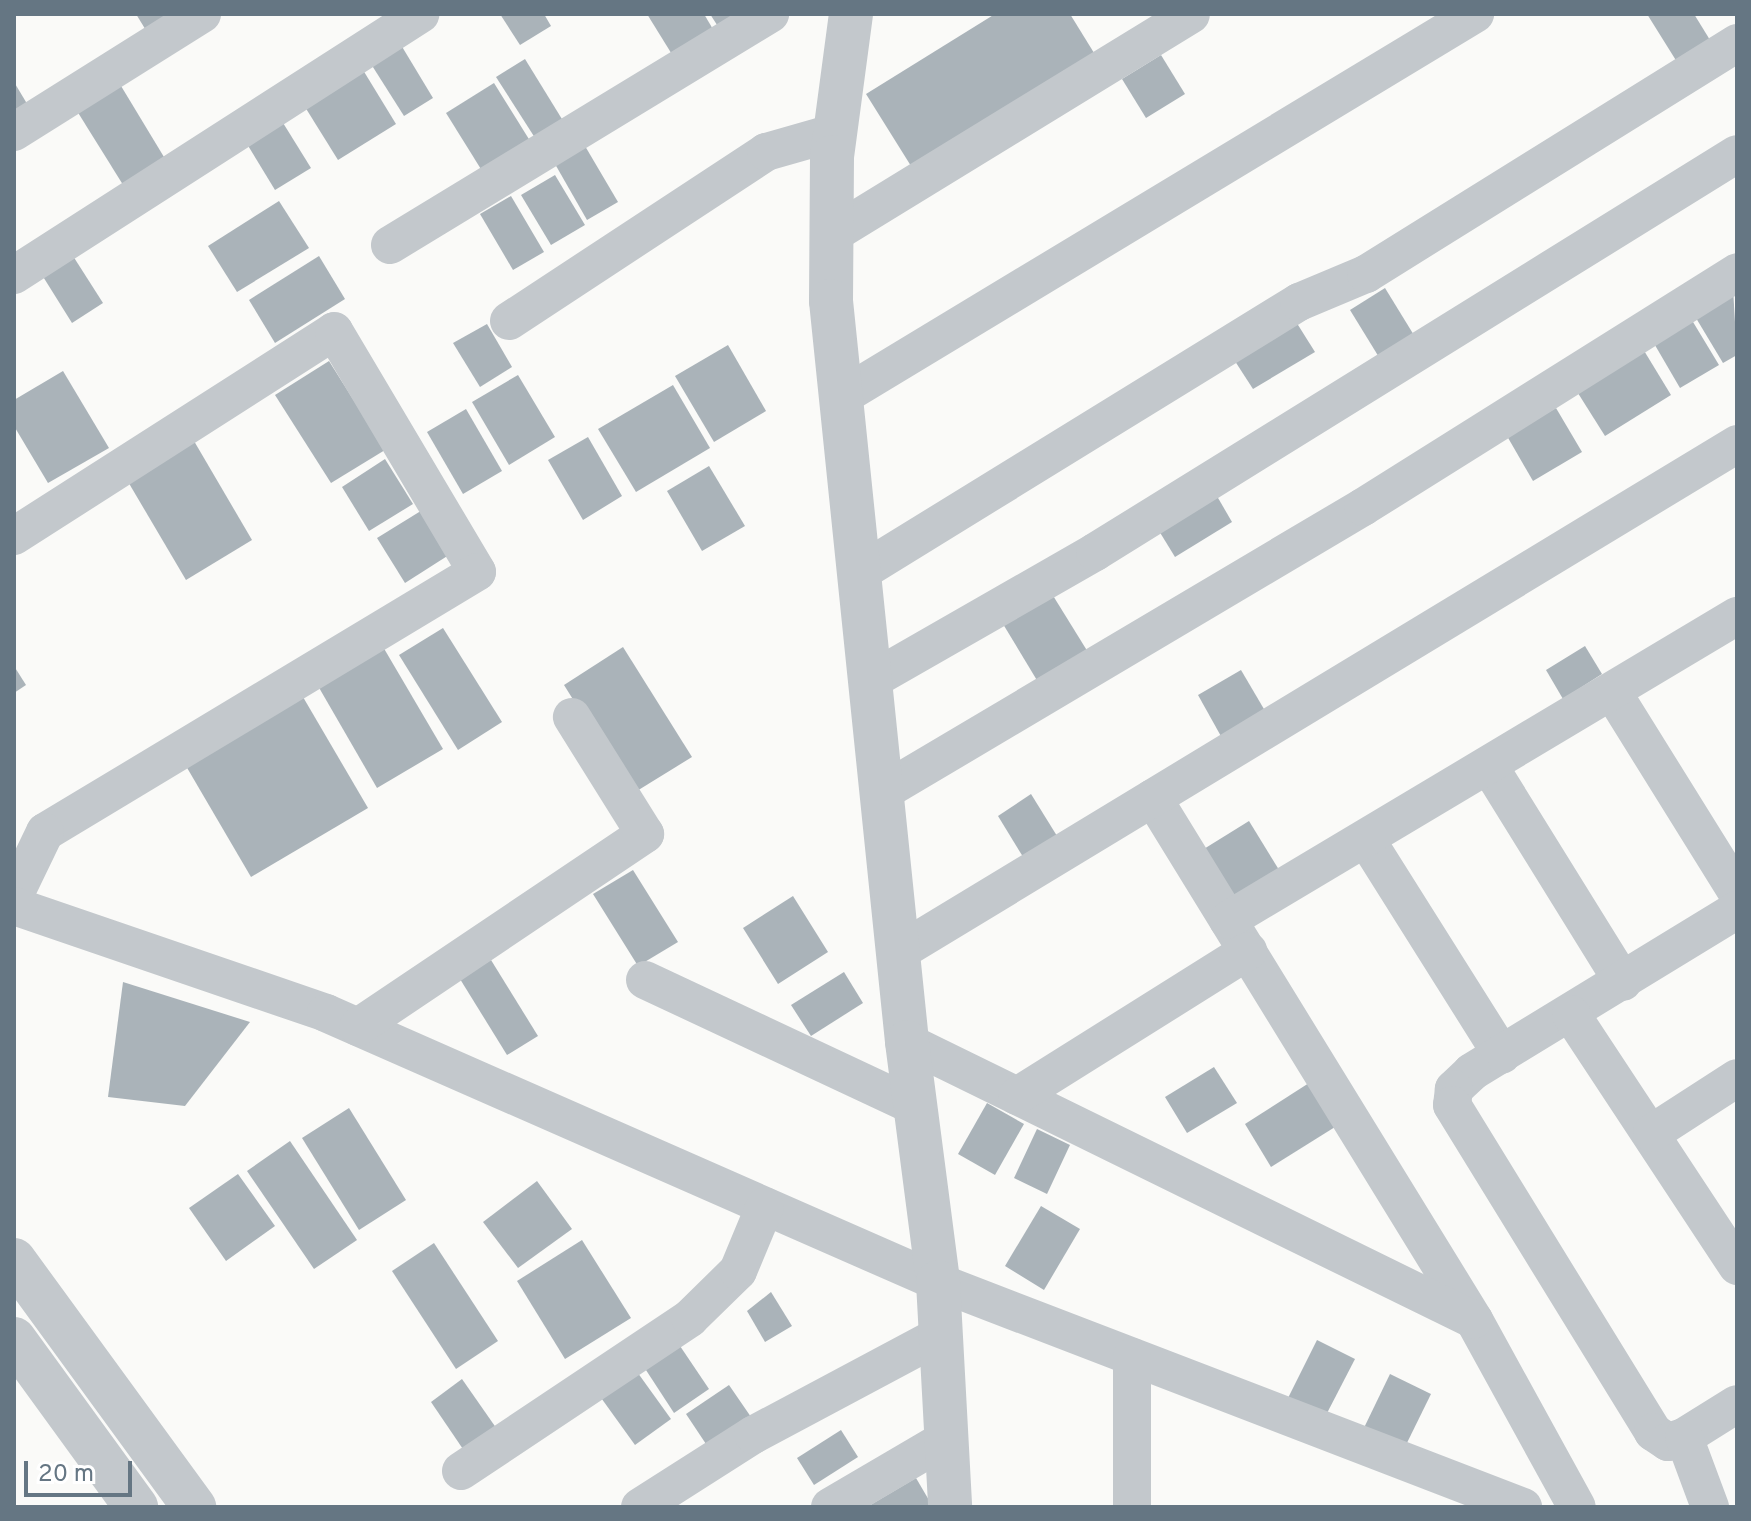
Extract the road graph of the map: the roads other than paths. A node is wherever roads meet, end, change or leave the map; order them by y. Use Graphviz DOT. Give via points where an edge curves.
graph roads {
  1 [pos="202,14"];
  2 [pos="420,14"];
  3 [pos="770,14"];
  4 [pos="851,14"];
  5 [pos="1191,14"];
  6 [pos="1475,14"];
  7 [pos="1737,43"];
  8 [pos="14,132"];
  9 [pos="836,132"];
  10 [pos="1737,154"];
  11 [pos="831,235"];
  12 [pos="390,245"];
  13 [pos="1737,272"];
  14 [pos="14,275"];
  15 [pos="509,321"];
  16 [pos="841,397"];
  17 [pos="1737,444"];
  18 [pos="14,536"];
  19 [pos="859,573"];
  20 [pos="1737,616"];
  21 [pos="870,681"];
  22 [pos="1613,693"];
  23 [pos="572,717"];
  24 [pos="1489,766"];
  25 [pos="881,793"];
  26 [pos="1153,798"];
  27 [pos="1366,839"];
  28 [pos="1737,892"];
  29 [pos="14,896"];
  30 [pos="14,906"];
  31 [pos="1737,910"];
  32 [pos="1238,936"];
  33 [pos="897,953"];
  34 [pos="645,980"];
  35 [pos="1623,982"];
  36 [pos="1571,1014"];
  37 [pos="358,1027"];
  38 [pos="907,1042"];
  39 [pos="1502,1055"];
  40 [pos="1737,1078"];
  41 [pos="1017,1096"];
  42 [pos="916,1107"];
  43 [pos="1652,1133"];
  44 [pos="765,1206"];
  45 [pos="14,1260"];
  46 [pos="1737,1266"];
  47 [pos="938,1282"];
  48 [pos="1474,1320"];
  49 [pos="940,1335"];
  50 [pos="14,1339"];
  51 [pos="1132,1357"];
  52 [pos="1737,1404"];
  53 [pos="1684,1437"];
  54 [pos="946,1439"];
  55 [pos="461,1471"];
  56 [pos="1506,1504"];
  57 [pos="136,1507"];
  58 [pos="194,1507"];
  59 [pos="640,1507"];
  60 [pos="830,1507"];
  61 [pos="950,1507"];
  62 [pos="1132,1507"];
  63 [pos="1577,1507"];
  64 [pos="1710,1507"];
  1 -- 8 [label="street"];
  2 -- 14 [label="street"];
  3 -- 12 [label="street"];
  4 -- 9 [label="street"];
  5 -- 11 [label="street"];
  6 -- 16 [label="street"];
  7 -- 19 [label="street" via="1366,274 1299,302"];
  9 -- 11 [label="street"];
  9 -- 15 [label="street" via="766,152"];
  10 -- 21 [label="street" via="1095,552"];
  11 -- 16 [label="street"];
  13 -- 25 [label="street" via="1363,507"];
  16 -- 19 [label="street"];
  17 -- 26 [label="street"];
  18 -- 29 [label="street" via="334,331 477,572 45,832"];
  19 -- 21 [label="street"];
  20 -- 22 [label="street"];
  21 -- 25 [label="street"];
  22 -- 24 [label="street"];
  22 -- 28 [label="street"];
  23 -- 37 [label="street" via="645,834"];
  24 -- 27 [label="street"];
  24 -- 35 [label="street"];
  25 -- 33 [label="street"];
  26 -- 32 [label="street"];
  26 -- 33 [label="street"];
  27 -- 32 [label="street"];
  27 -- 39 [label="street"];
  30 -- 37 [label="street"];
  31 -- 35 [label="street"];
  32 -- 41 [label="street"];
  32 -- 48 [label="street"];
  33 -- 38 [label="street"];
  34 -- 42 [label="street"];
  35 -- 36 [label="street"];
  36 -- 39 [label="street"];
  36 -- 43 [label="street"];
  37 -- 44 [label="street"];
  38 -- 41 [label="street"];
  38 -- 42 [label="street"];
  39 -- 53 [label="street" via="1454,1089 1452,1105 1459,1123 1653,1432 1668,1442"];
  40 -- 43 [label="street"];
  41 -- 48 [label="street"];
  42 -- 47 [label="street"];
  43 -- 46 [label="street"];
  44 -- 47 [label="street"];
  44 -- 55 [label="street" via="738,1271 700,1309"];
  45 -- 58 [label="street"];
  47 -- 49 [label="street"];
  47 -- 51 [label="street"];
  48 -- 63 [label="street"];
  49 -- 54 [label="street"];
  49 -- 59 [label="street" via="753,1435"];
  50 -- 57 [label="street"];
  51 -- 56 [label="street"];
  51 -- 62 [label="street"];
  52 -- 53 [label="street"];
  53 -- 64 [label="street"];
  54 -- 60 [label="street"];
  54 -- 61 [label="street"];
}
